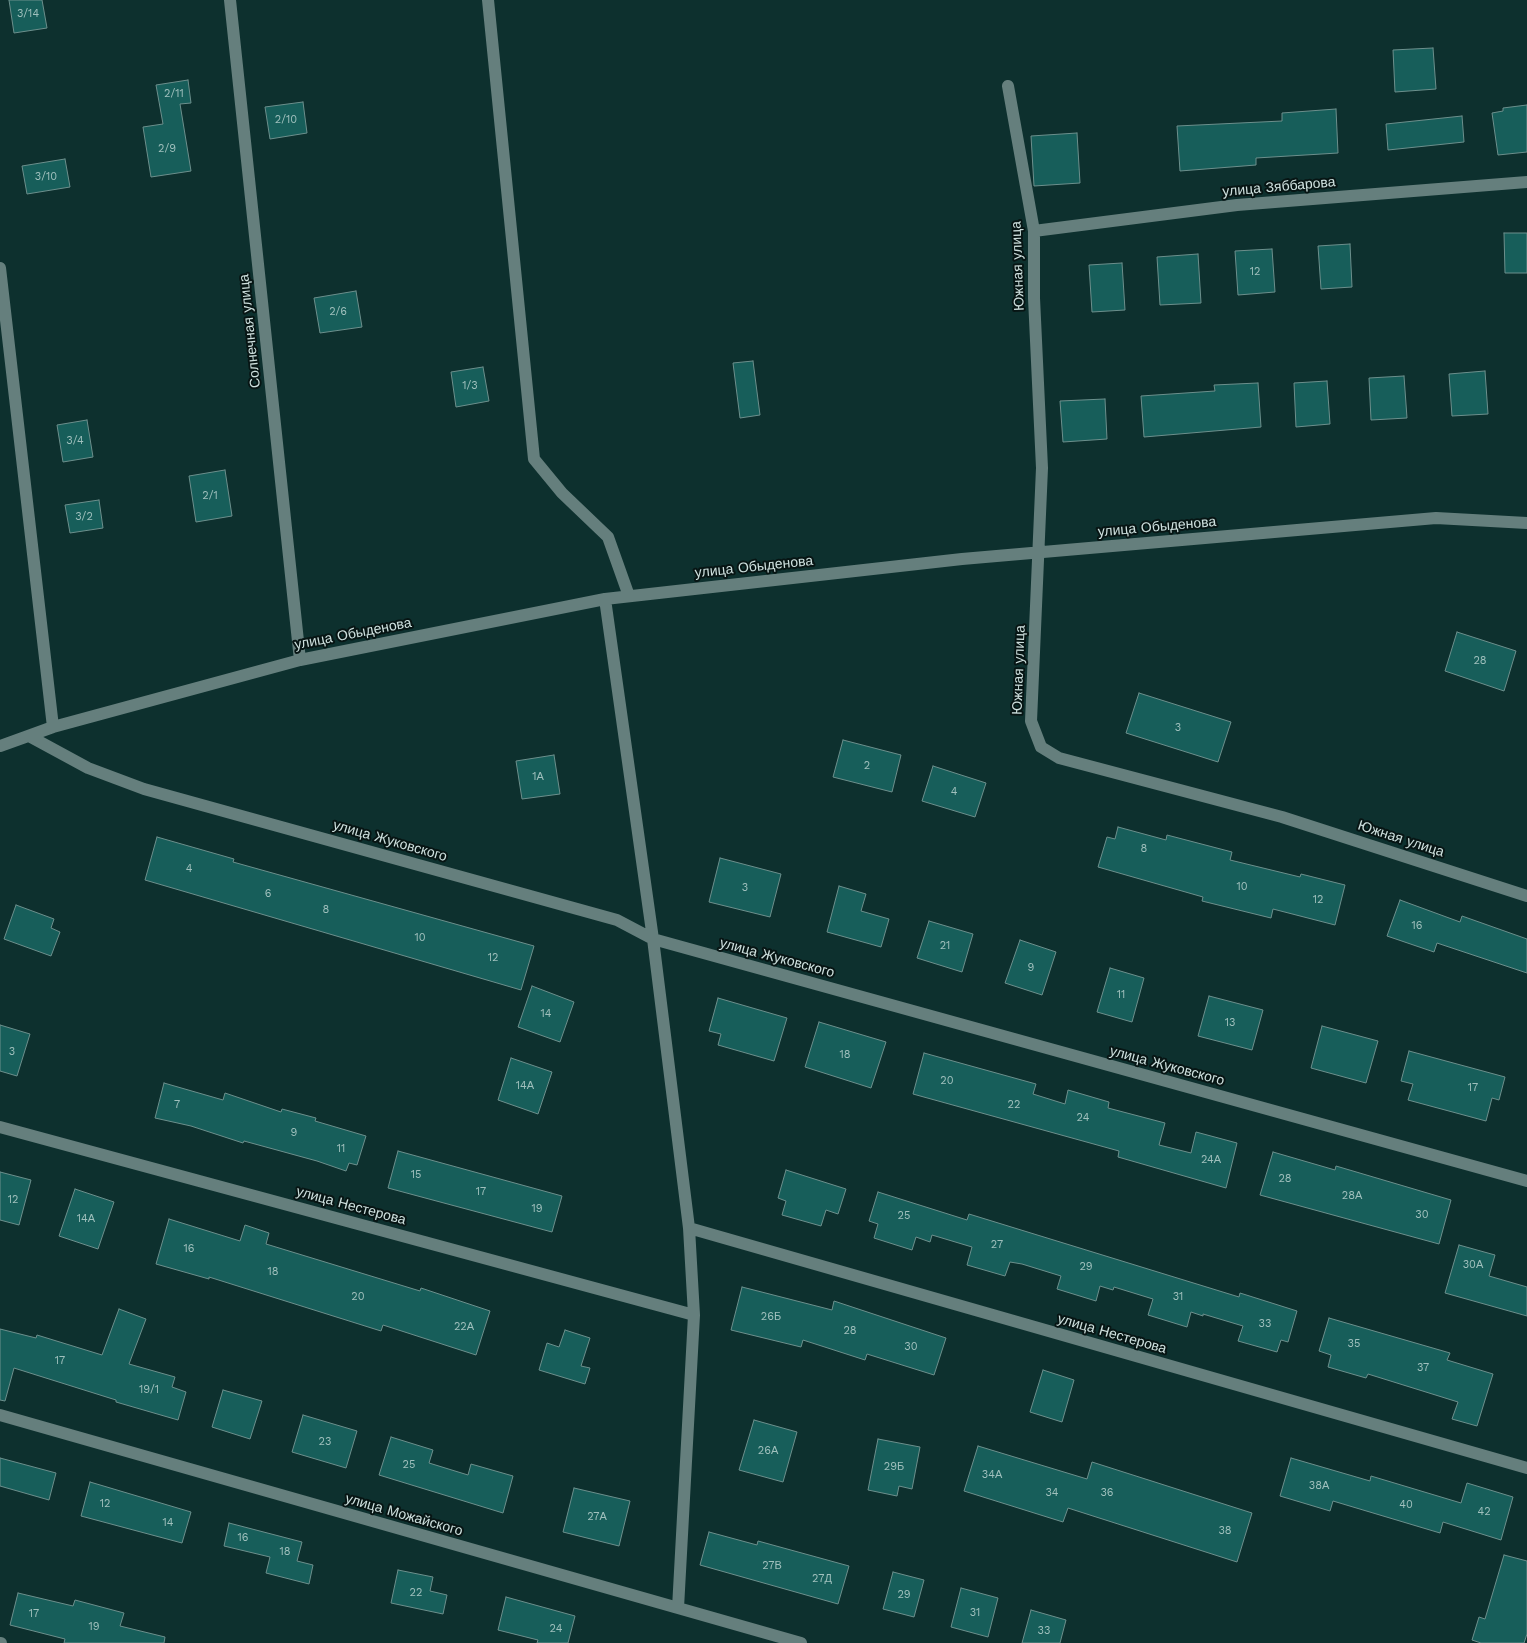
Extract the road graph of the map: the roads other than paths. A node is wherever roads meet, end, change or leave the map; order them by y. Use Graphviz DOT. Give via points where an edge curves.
graph roads {
  1 [pos="230,0"];
  2 [pos="488,0"];
  3 [pos="1008,86"];
  4 [pos="1527,182"];
  5 [pos="1034,231"];
  6 [pos="0,268"];
  7 [pos="1527,523"];
  8 [pos="1039,552"];
  9 [pos="630,596"];
  10 [pos="605,599"];
  11 [pos="300,660"];
  12 [pos="53,727"];
  13 [pos="29,736"];
  14 [pos="0,746"];
  15 [pos="1527,896"];
  16 [pos="653,939"];
  17 [pos="0,1127"];
  18 [pos="1527,1181"];
  19 [pos="690,1228"];
  20 [pos="694,1314"];
  21 [pos="0,1415"];
  22 [pos="1527,1468"];
  23 [pos="678,1608"];
  24 [pos="801,1643"];
  1 -- 11 [label="street, Солнечная улица"];
  2 -- 9 [label="street" via="534,459 562,493 608,537"];
  3 -- 5 [label="street, Южная улица"];
  4 -- 5 [label="street, улица Зяббарова" via="1237,205"];
  5 -- 8 [label="street, Южная улица" via="1042,468"];
  6 -- 12 [label="street"];
  7 -- 8 [label="street, улица Обыденова" via="1436,518"];
  8 -- 9 [label="street, улица Обыденова"];
  8 -- 15 [label="street, Южная улица" via="1031,721 1042,747 1059,758 1291,819"];
  9 -- 10 [label="street, улица Обыденова"];
  10 -- 11 [label="street, улица Обыденова"];
  10 -- 16 [label="street"];
  11 -- 12 [label="street, улица Обыденова"];
  12 -- 13 [label="street, улица Обыденова"];
  13 -- 14 [label="street, улица Обыденова"];
  13 -- 16 [label="street, улица Жуковского" via="88,768 144,789 617,920"];
  16 -- 18 [label="street, улица Жуковского"];
  16 -- 19 [label="street"];
  17 -- 20 [label="street, улица Нестерова"];
  19 -- 20 [label="street"];
  19 -- 22 [label="street, улица Нестерова"];
  20 -- 23 [label="street"];
  21 -- 23 [label="street, улица Можайского"];
  23 -- 24 [label="street, улица Можайского"];
}
